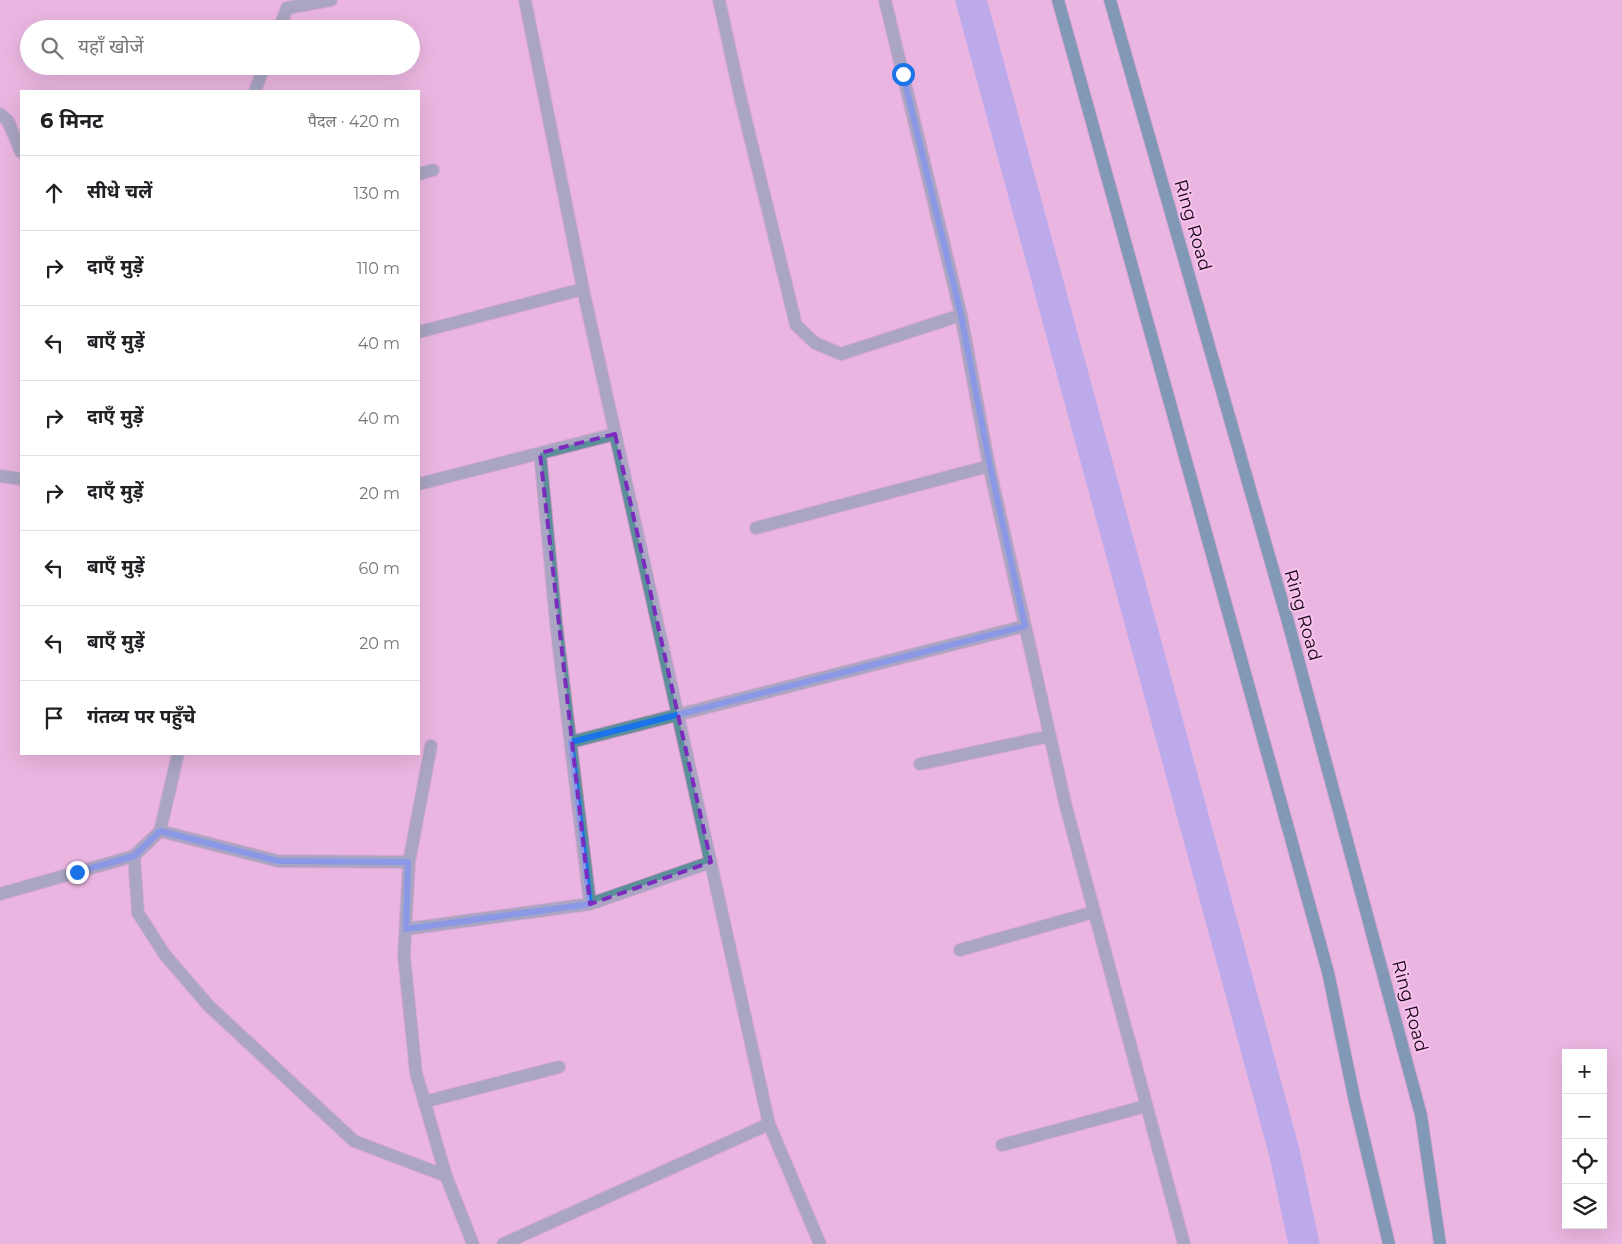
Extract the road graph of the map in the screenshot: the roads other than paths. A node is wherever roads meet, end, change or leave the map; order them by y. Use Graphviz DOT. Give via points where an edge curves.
graph roads {
  1 [pos="331,0"];
  2 [pos="525,0"];
  3 [pos="719,0"];
  4 [pos="885,0"];
  5 [pos="1058,0"];
  6 [pos="1110,0"];
  7 [pos="282,20"];
  8 [pos="260,75"];
  9 [pos="254,90"];
  10 [pos="0,114"];
  11 [pos="20,150"];
  12 [pos="433,170"];
  13 [pos="420,174"];
  14 [pos="583,289"];
  15 [pos="961,315"];
  16 [pos="420,332"];
  17 [pos="615,434"];
  18 [pos="540,453"];
  19 [pos="990,466"];
  20 [pos="0,476"];
  21 [pos="20,479"];
  22 [pos="420,484"];
  23 [pos="756,528"];
  24 [pos="1025,626"];
  25 [pos="678,715"];
  26 [pos="1050,736"];
  27 [pos="571,742"];
  28 [pos="431,746"];
  29 [pos="178,755"];
  30 [pos="920,764"];
  31 [pos="160,831"];
  32 [pos="134,856"];
  33 [pos="408,862"];
  34 [pos="711,862"];
  35 [pos="0,894"];
  36 [pos="590,904"];
  37 [pos="1094,912"];
  38 [pos="406,929"];
  39 [pos="960,950"];
  40 [pos="559,1067"];
  41 [pos="424,1102"];
  42 [pos="1146,1106"];
  43 [pos="769,1124"];
  44 [pos="1002,1145"];
  45 [pos="446,1176"];
  46 [pos="473,1244"];
  47 [pos="503,1244"];
  48 [pos="820,1244"];
  49 [pos="1184,1244"];
  50 [pos="1389,1244"];
  51 [pos="1440,1244"];
  1 -- 7 [label="street" via="287,8"];
  2 -- 14 [label="street"];
  3 -- 15 [label="street" via="796,325 815,343 841,354"];
  4 -- 15 [label="street"];
  5 -- 50 [label="main road" via="1328,972"];
  6 -- 51 [label="main road, Ring Road" via="1288,622 1421,1115"];
  8 -- 9 [label="street"];
  10 -- 11 [label="street" via="8,121"];
  12 -- 13 [label="street"];
  14 -- 16 [label="street"];
  14 -- 17 [label="street"];
  15 -- 19 [label="street"];
  17 -- 18 [label="street"];
  17 -- 25 [label="street"];
  18 -- 22 [label="street"];
  18 -- 27 [label="street"];
  19 -- 23 [label="street"];
  19 -- 24 [label="street"];
  20 -- 21 [label="street"];
  24 -- 25 [label="street"];
  24 -- 26 [label="street"];
  25 -- 27 [label="street"];
  25 -- 34 [label="street"];
  26 -- 30 [label="street"];
  26 -- 37 [label="street"];
  27 -- 36 [label="street"];
  28 -- 33 [label="street"];
  29 -- 31 [label="street"];
  31 -- 32 [label="street"];
  31 -- 33 [label="street" via="278,861"];
  32 -- 35 [label="street"];
  32 -- 45 [label="street" via="138,914 165,955 209,1006 354,1141"];
  33 -- 38 [label="street"];
  34 -- 36 [label="street"];
  34 -- 43 [label="street"];
  36 -- 38 [label="street"];
  37 -- 39 [label="street"];
  37 -- 42 [label="street"];
  38 -- 41 [label="street" via="404,956 416,1073"];
  40 -- 41 [label="street"];
  41 -- 45 [label="street"];
  42 -- 44 [label="street"];
  42 -- 49 [label="street"];
  43 -- 47 [label="street"];
  43 -- 48 [label="street"];
  45 -- 46 [label="street"];
}
